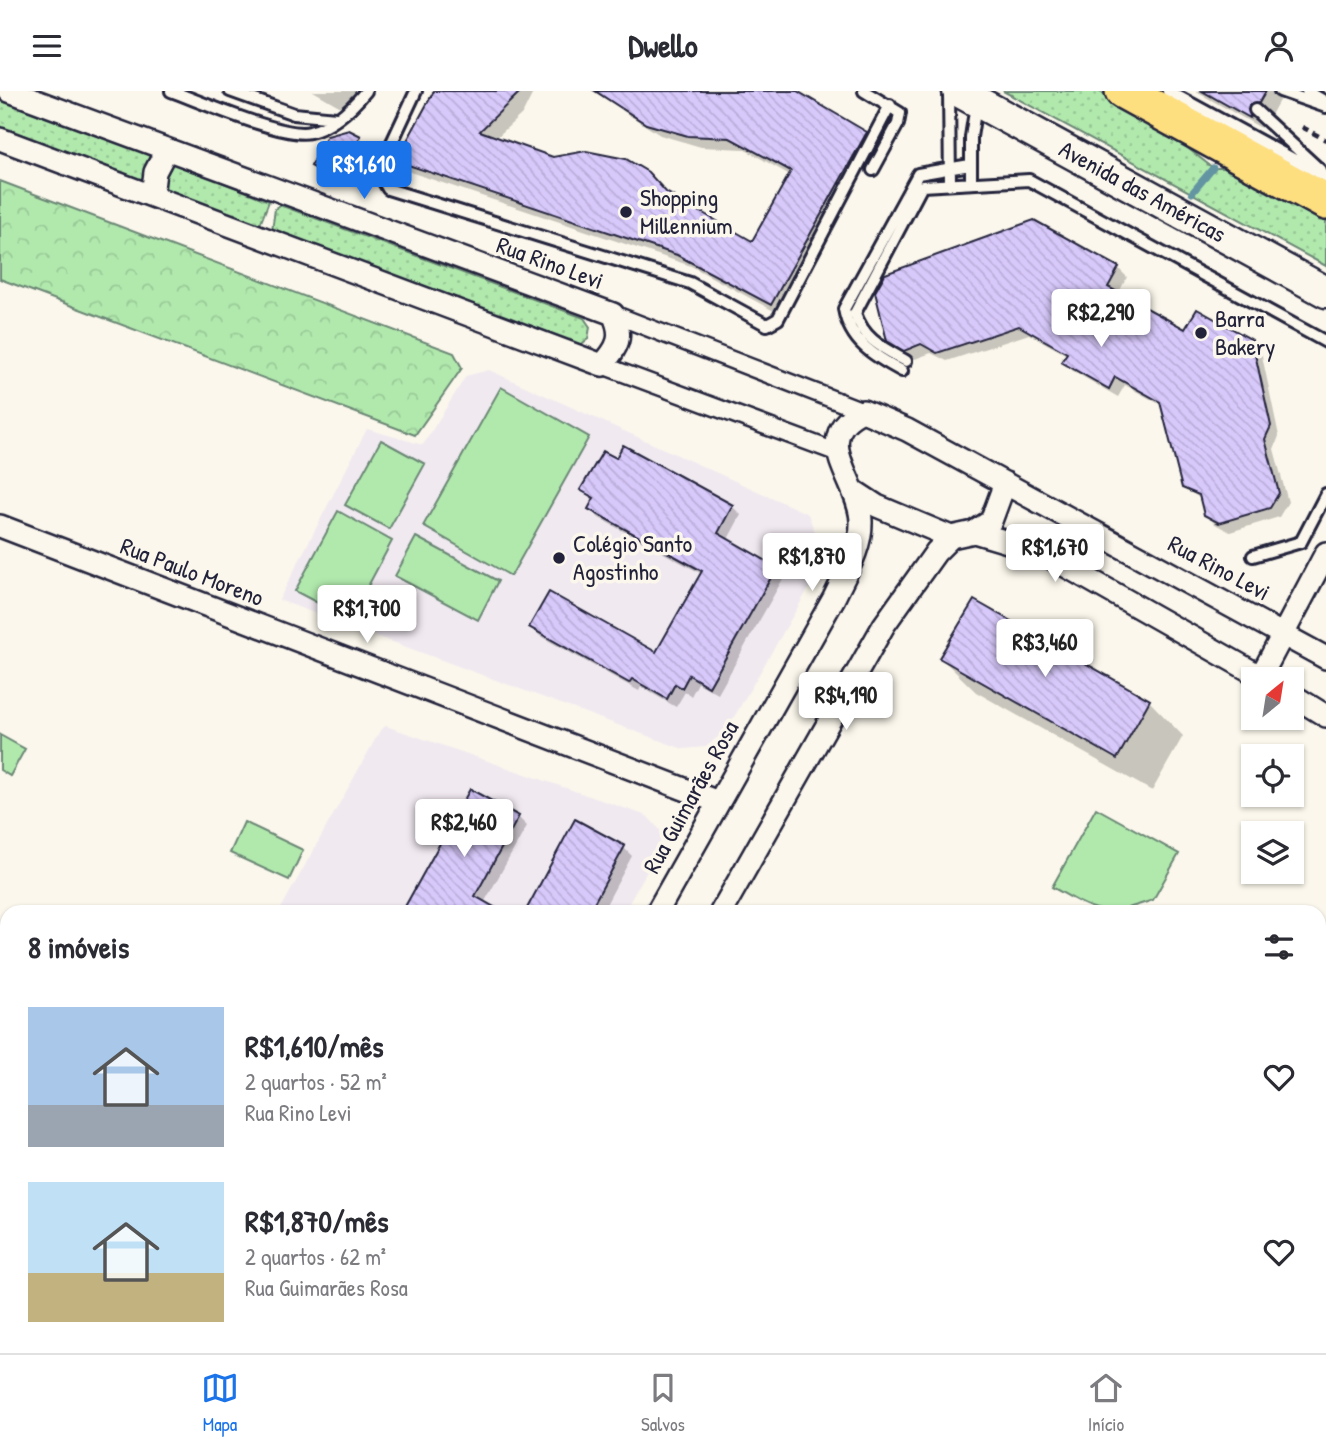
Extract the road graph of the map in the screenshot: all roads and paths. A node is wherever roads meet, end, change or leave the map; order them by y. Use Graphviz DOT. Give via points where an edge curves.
graph roads {
  1 [pos="9,91"];
  2 [pos="172,91"];
  3 [pos="230,91"];
  4 [pos="366,91"];
  5 [pos="416,91"];
  6 [pos="864,91"];
  7 [pos="949,91"];
  8 [pos="1123,91"];
  9 [pos="1168,91"];
  10 [pos="1280,91"];
  11 [pos="1307,91"];
  12 [pos="967,96"];
  13 [pos="1326,101"];
  14 [pos="890,105"];
  15 [pos="1326,107"];
  16 [pos="1255,110"];
  17 [pos="336,118"];
  18 [pos="0,139"];
  19 [pos="166,151"];
  20 [pos="970,165"];
  21 [pos="950,167"];
  22 [pos="873,170"];
  23 [pos="1326,177"];
  24 [pos="971,182"];
  25 [pos="950,184"];
  26 [pos="152,196"];
  27 [pos="1326,202"];
  28 [pos="1326,292"];
  29 [pos="613,314"];
  30 [pos="1326,342"];
  31 [pos="602,365"];
  32 [pos="863,411"];
  33 [pos="836,452"];
  34 [pos="1005,483"];
  35 [pos="854,491"];
  36 [pos="1326,495"];
  37 [pos="0,526"];
  38 [pos="974,532"];
  39 [pos="951,537"];
  40 [pos="1326,553"];
  41 [pos="1253,556"];
  42 [pos="1282,631"];
  43 [pos="1326,658"];
  44 [pos="1244,667"];
  45 [pos="1267,667"];
  46 [pos="1304,702"];
  47 [pos="1326,716"];
  48 [pos="718,802"];
  49 [pos="661,905"];
  50 [pos="725,905"];
  1 -- 19 [label="street, Rua Rino Levi"];
  2 -- 17 [label="lane" via="293,132 308,133"];
  3 -- 17 [label="lane" via="294,114"];
  4 -- 17 [label="lane"];
  5 -- 14 [label="lane" via="380,168 387,189 690,283 767,325 778,319"];
  6 -- 14 [label="lane"];
  7 -- 21 [label="lane"];
  8 -- 27 [label="highway"];
  9 -- 23 [label="lane"];
  10 -- 15 [label="lane"];
  11 -- 13 [label="lane"];
  12 -- 20 [label="lane"];
  12 -- 28 [label="main road, Avenida das Américas"];
  14 -- 22 [label="lane" via="900,118"];
  16 -- 23 [label="lane"];
  18 -- 26 [label="street"];
  19 -- 26 [label="street" via="155,172"];
  19 -- 29 [label="street, Rua Rino Levi"];
  20 -- 21 [label="lane"];
  20 -- 24 [label="lane"];
  21 -- 25 [label="lane"];
  21 -- 25 [label="lane" via="918,174 844,309 851,332 876,357 904,366 872,342 860,329 855,313 922,186"];
  24 -- 25 [label="lane"];
  24 -- 30 [label="lane" via="1029,180"];
  26 -- 31 [label="street"];
  29 -- 31 [label="street, Rua Rino Levi" via="620,327 619,341"];
  29 -- 32 [label="street"];
  31 -- 33 [label="street"];
  32 -- 33 [label="street" via="850,417 841,429"];
  32 -- 34 [label="street, Rua Rino Levi"];
  33 -- 35 [label="street, Rua Guimarães Rosa"];
  34 -- 38 [label="street" via="991,520"];
  34 -- 42 [label="street, Rua Rino Levi"];
  35 -- 39 [label="street" via="877,506"];
  35 -- 48 [label="street, Rua Guimarães Rosa" via="861,521 856,551"];
  36 -- 41 [label="lane" via="1301,543"];
  37 -- 48 [label="street, Rua Paulo Moreno"];
  38 -- 39 [label="street"];
  38 -- 44 [label="street" via="1041,552"];
  39 -- 50 [label="street" via="884,625"];
  40 -- 42 [label="street"];
  42 -- 43 [label="street, Rua Rino Levi"];
  42 -- 45 [label="street"];
  46 -- 47 [label="street"];
  48 -- 49 [label="street, Rua Guimarães Rosa"];
}
